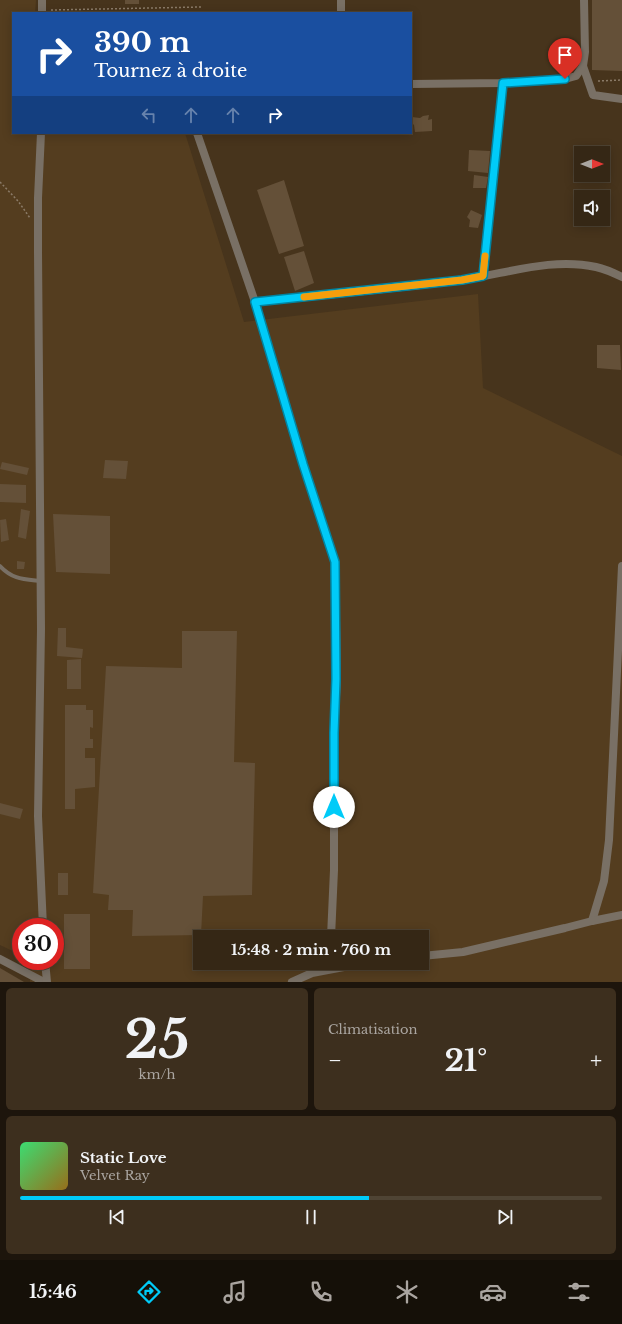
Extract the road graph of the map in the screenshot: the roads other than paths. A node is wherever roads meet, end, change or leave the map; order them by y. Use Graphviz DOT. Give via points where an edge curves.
graph roads {
  1 [pos="42,0"];
  2 [pos="341,0"];
  3 [pos="584,0"];
  4 [pos="42,12"];
  5 [pos="341,12"];
  6 [pos="583,66"];
  7 [pos="503,83"];
  8 [pos="412,84"];
  9 [pos="622,100"];
  10 [pos="41,134"];
  11 [pos="197,134"];
  12 [pos="483,276"];
  13 [pos="622,277"];
  14 [pos="255,302"];
  15 [pos="0,566"];
  16 [pos="622,566"];
  17 [pos="4,571"];
  18 [pos="0,573"];
  19 [pos="40,581"];
  20 [pos="622,915"];
  21 [pos="43,918"];
  22 [pos="592,921"];
  23 [pos="331,930"];
  24 [pos="429,955"];
  25 [pos="0,959"];
  26 [pos="46,970"];
  27 [pos="321,970"];
  28 [pos="44,982"];
  29 [pos="47,982"];
  30 [pos="292,982"];
  1 -- 4 [label="street"];
  2 -- 5 [label="street"];
  3 -- 6 [label="street"];
  6 -- 7 [label="street" via="576,76 565,79"];
  6 -- 9 [label="street" via="593,95"];
  7 -- 8 [label="street"];
  7 -- 12 [label="street"];
  10 -- 19 [label="street" via="38,198"];
  11 -- 14 [label="street"];
  12 -- 13 [label="street" via="524,268 576,264 597,267"];
  12 -- 14 [label="street"];
  14 -- 23 [label="street" via="335,562 336,679"];
  15 -- 17 [label="lane"];
  16 -- 22 [label="street" via="609,840 604,881"];
  17 -- 18 [label="lane"];
  17 -- 19 [label="lane" via="16,578"];
  19 -- 21 [label="street" via="38,816"];
  20 -- 22 [label="street"];
  22 -- 24 [label="street" via="463,952"];
  25 -- 28 [label="street"];
  26 -- 29 [label="street"];
  27 -- 30 [label="street"];
}
